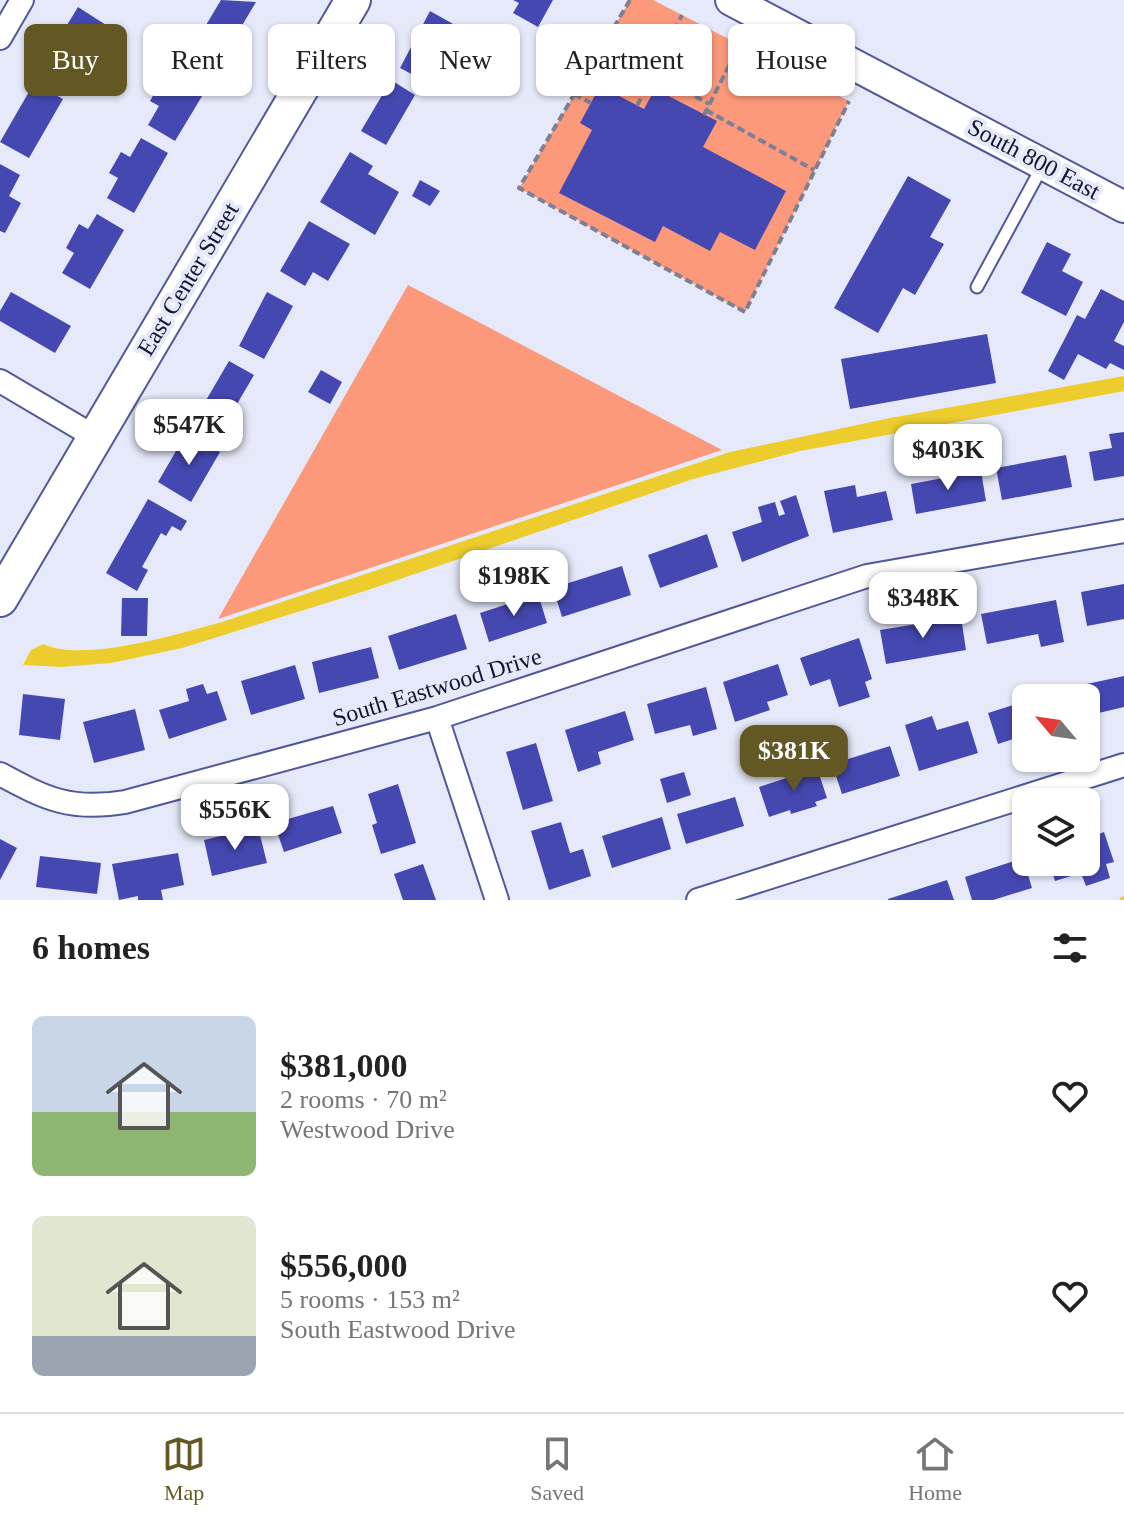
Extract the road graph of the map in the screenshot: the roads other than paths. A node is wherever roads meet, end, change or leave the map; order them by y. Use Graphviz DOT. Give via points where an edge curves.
graph roads {
  1 [pos="22,0"];
  2 [pos="353,0"];
  3 [pos="731,0"];
  4 [pos="0,38"];
  5 [pos="1044,164"];
  6 [pos="1124,207"];
  7 [pos="977,287"];
  8 [pos="0,381"];
  9 [pos="95,437"];
  10 [pos="1124,531"];
  11 [pos="0,599"];
  12 [pos="437,718"];
  13 [pos="1124,765"];
  14 [pos="0,774"];
  15 [pos="497,900"];
  16 [pos="698,900"];
  1 -- 4 [label="street"];
  2 -- 9 [label="main road, East Center Street"];
  3 -- 5 [label="main road, South 800 East"];
  5 -- 6 [label="main road, South 800 East"];
  5 -- 7 [label="lane"];
  8 -- 9 [label="street"];
  9 -- 11 [label="main road, East Center Street"];
  10 -- 12 [label="street, South Eastwood Drive" via="867,576"];
  12 -- 14 [label="street, South Eastwood Drive" via="98,806 45,798"];
  12 -- 15 [label="street"];
  13 -- 16 [label="street"];
}
